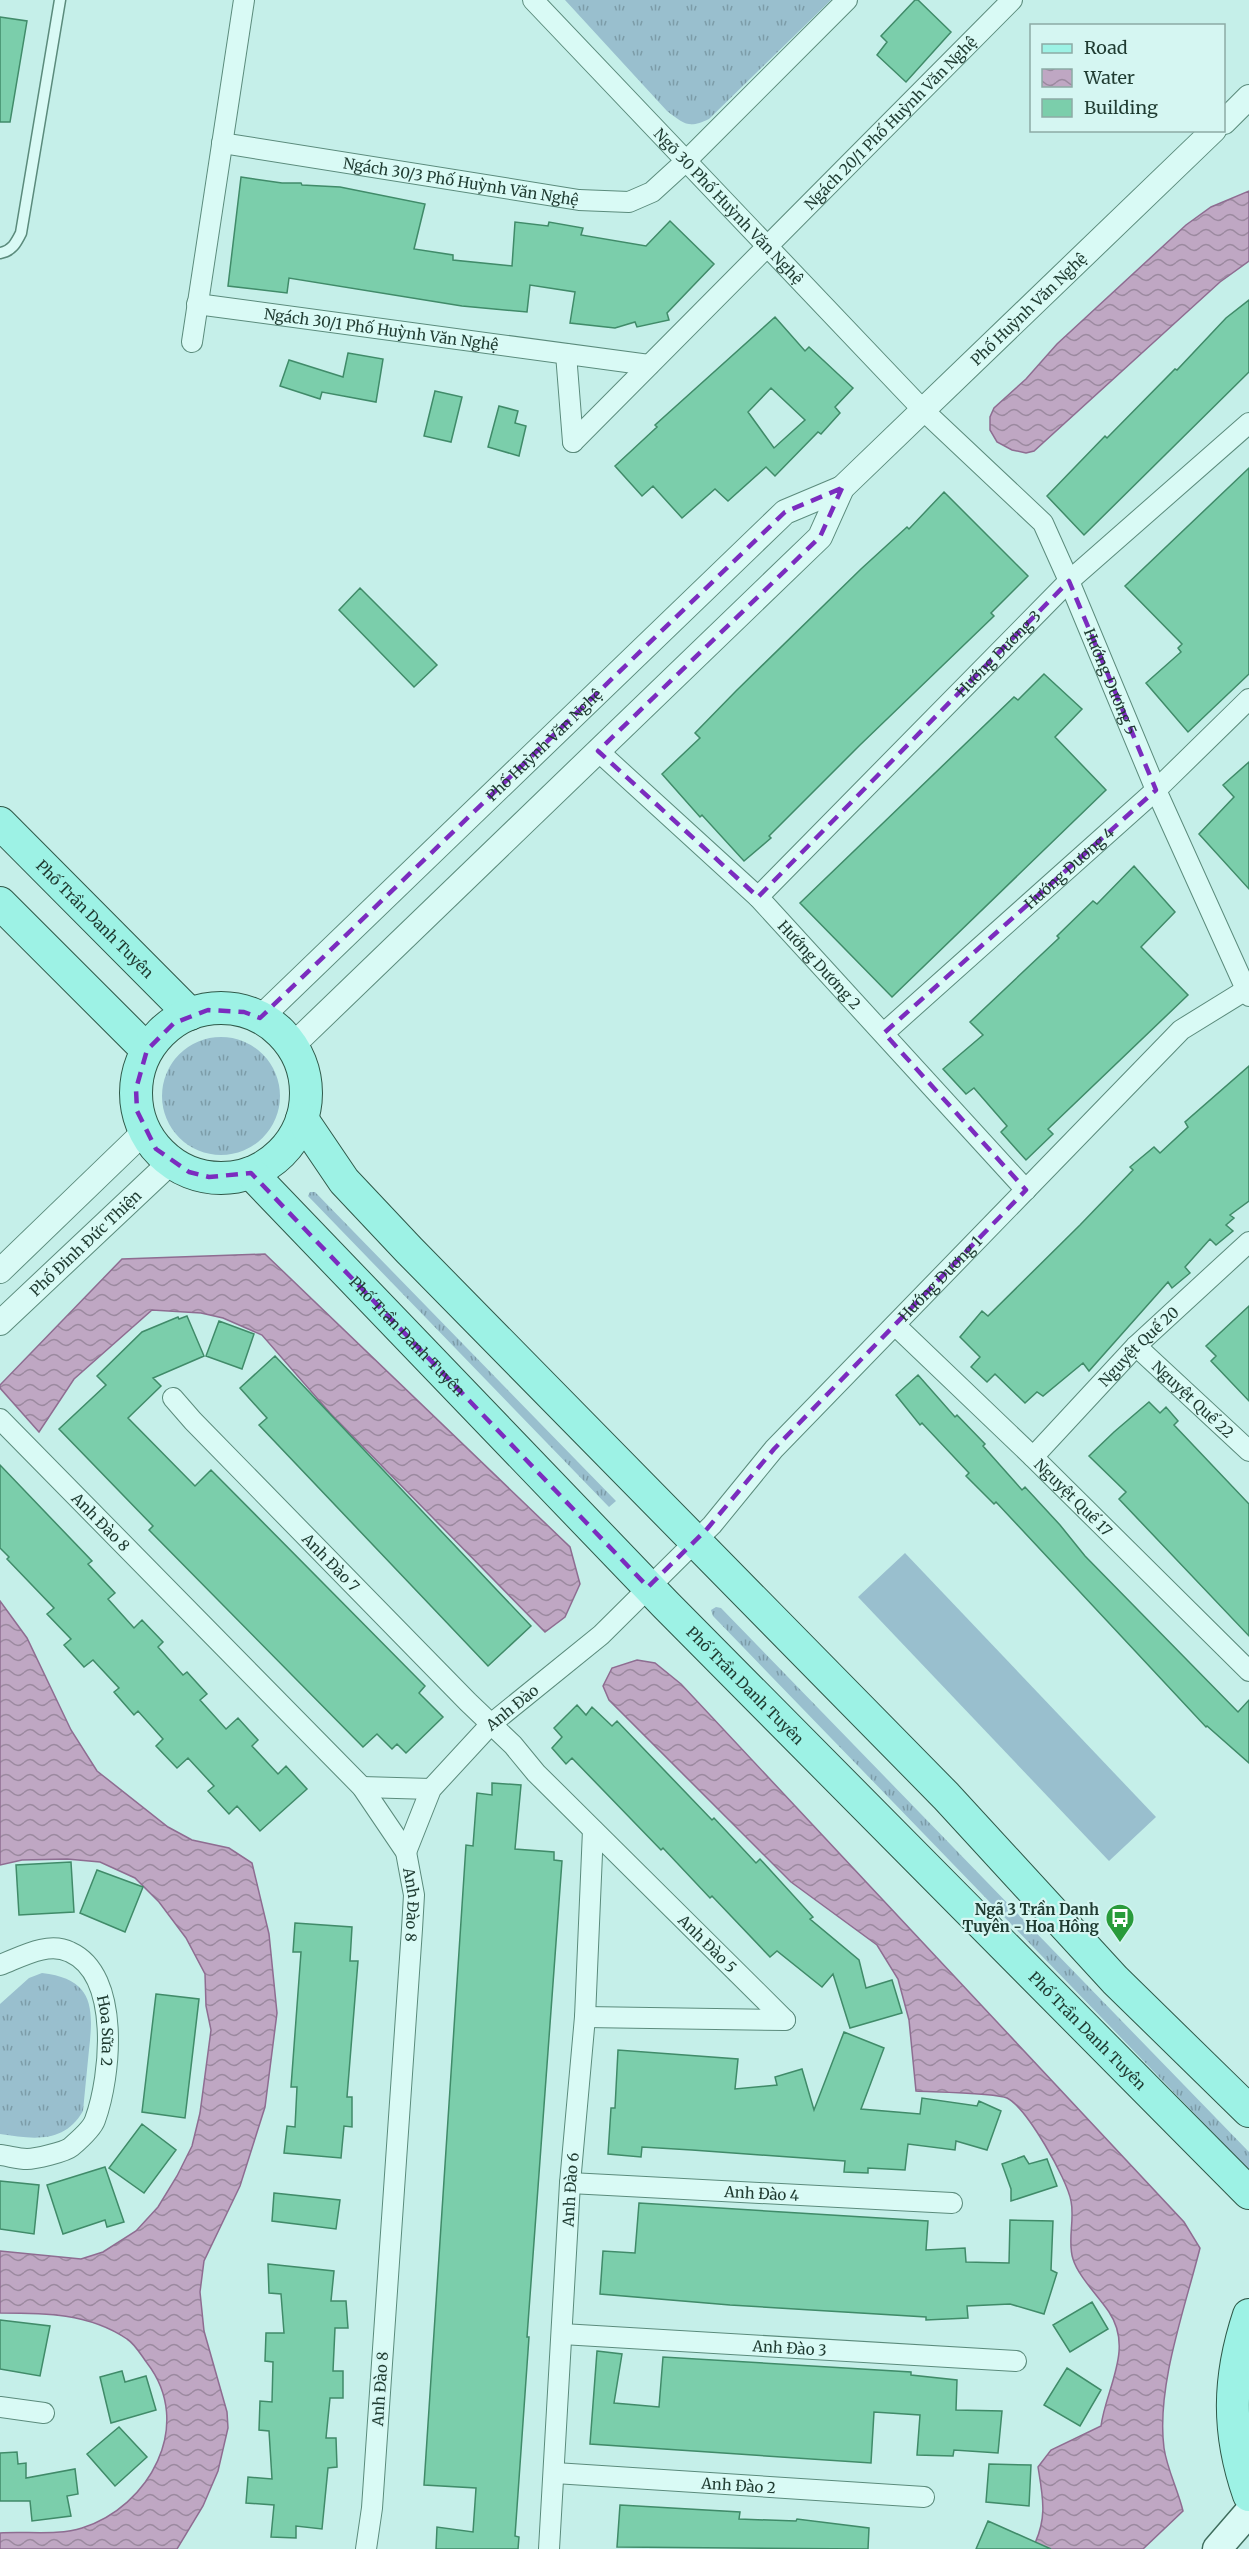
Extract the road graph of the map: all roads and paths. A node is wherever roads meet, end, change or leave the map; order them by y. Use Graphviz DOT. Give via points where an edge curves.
graph roads {
  1 [pos="60,0"];
  2 [pos="244,0"];
  3 [pos="533,0"];
  4 [pos="847,0"];
  5 [pos="1012,0"];
  6 [pos="1249,97"];
  7 [pos="1225,121"];
  8 [pos="1212,132"];
  9 [pos="222,143"];
  10 [pos="686,161"];
  11 [pos="768,247"];
  12 [pos="0,253"];
  13 [pos="198,304"];
  14 [pos="192,342"];
  15 [pos="566,354"];
  16 [pos="649,365"];
  17 [pos="923,410"];
  18 [pos="1249,423"];
  19 [pos="842,488"];
  20 [pos="1069,580"];
  21 [pos="1249,699"];
  22 [pos="598,751"];
  23 [pos="1156,790"];
  24 [pos="0,823"];
  25 [pos="758,897"];
  26 [pos="0,903"];
  27 [pos="1248,992"];
  28 [pos="190,1014"];
  29 [pos="260,1018"];
  30 [pos="884,1033"];
  31 [pos="291,1047"];
  32 [pos="147,1050"];
  33 [pos="302,1119"];
  34 [pos="144,1132"];
  35 [pos="171,1162"];
  36 [pos="251,1173"];
  37 [pos="1026,1190"];
  38 [pos="1249,1242"];
  39 [pos="0,1271"];
  40 [pos="4,1310"];
  41 [pos="895,1325"];
  42 [pos="1136,1346"];
  43 [pos="173,1398"];
  44 [pos="0,1419"];
  45 [pos="1249,1451"];
  46 [pos="1033,1457"];
  47 [pos="695,1539"];
  48 [pos="648,1587"];
  49 [pos="1249,1671"];
  50 [pos="490,1724"];
  51 [pos="362,1787"];
  52 [pos="431,1789"];
  53 [pos="593,1830"];
  54 [pos="406,1852"];
  55 [pos="0,1965"];
  56 [pos="585,2017"];
  57 [pos="1249,2111"];
  58 [pos="0,2155"];
  59 [pos="570,2183"];
  60 [pos="1249,2193"];
  61 [pos="952,2203"];
  62 [pos="1249,2315"];
  63 [pos="562,2334"];
  64 [pos="1016,2361"];
  65 [pos="0,2407"];
  66 [pos="44,2413"];
  67 [pos="555,2473"];
  68 [pos="1249,2495"];
  69 [pos="924,2497"];
  70 [pos="1249,2512"];
  71 [pos="366,2549"];
  72 [pos="549,2549"];
  73 [pos="1217,2549"];
  1 -- 12 [label="lane" via="21,233 15,245"];
  2 -- 9 [label="street"];
  3 -- 10 [label="street, Ngõ 30 Phố Huỳnh Văn Nghệ"];
  4 -- 10 [label="street, Ngách 30/3 Phố Huỳnh Văn Nghệ"];
  5 -- 11 [label="street, Ngách 20/1 Phố Huỳnh Văn Nghệ"];
  6 -- 7 [label="street"];
  8 -- 17 [label="street, Phố Huỳnh Văn Nghệ"];
  9 -- 10 [label="street, Ngách 30/3 Phố Huỳnh Văn Nghệ" via="579,200 629,202 652,192"];
  9 -- 13 [label="street"];
  10 -- 11 [label="street, Ngõ 30 Phố Huỳnh Văn Nghệ"];
  11 -- 16 [label="street"];
  11 -- 17 [label="street, Ngõ 30 Phố Huỳnh Văn Nghệ"];
  13 -- 14 [label="street"];
  13 -- 15 [label="street, Ngách 30/1 Phố Huỳnh Văn Nghệ"];
  15 -- 16 [label="street, Ngách 30/1 Phố Huỳnh Văn Nghệ"];
  15 -- 16 [label="street" via="573,442"];
  17 -- 19 [label="street, Phố Huỳnh Văn Nghệ"];
  17 -- 20 [label="street, Hướng Dương 5" via="1043,523"];
  18 -- 20 [label="street, Hướng Dương 3"];
  19 -- 22 [label="street, Phố Huỳnh Văn Nghệ" via="820,537"];
  19 -- 29 [label="street, Phố Huỳnh Văn Nghệ" via="785,512"];
  20 -- 23 [label="street, Hướng Dương 5"];
  20 -- 25 [label="street, Hướng Dương 3"];
  21 -- 23 [label="street, Hướng Dương 4"];
  22 -- 25 [label="street, Hướng Dương 2"];
  22 -- 31 [label="street, Phố Huỳnh Văn Nghệ"];
  23 -- 27 [label="street, Hướng Dương 5"];
  23 -- 30 [label="street, Hướng Dương 4"];
  24 -- 28 [label="main road, Phố Trần Danh Tuyên"];
  25 -- 30 [label="street, Hướng Dương 2"];
  26 -- 32 [label="main road"];
  27 -- 37 [label="street, Hướng Dương 1" via="1181,1030"];
  28 -- 29 [label="main road" via="226,1009"];
  28 -- 32 [label="main road" via="159,1035"];
  29 -- 31 [label="main road" via="278,1030"];
  30 -- 37 [label="street, Hướng Dương 2"];
  31 -- 33 [label="main road" via="305,1082"];
  32 -- 34 [label="main road" via="136,1089 137,1111"];
  33 -- 36 [label="main road" via="282,1152"];
  33 -- 47 [label="main road" via="342,1178 409,1250"];
  34 -- 35 [label="main road"];
  34 -- 39 [label="street"];
  35 -- 36 [label="main road" via="209,1178"];
  35 -- 40 [label="street, Phố Đinh Đức Thiện"];
  36 -- 48 [label="main road, Phố Trần Danh Tuyên"];
  37 -- 41 [label="street, Hướng Dương 1"];
  38 -- 42 [label="street, Nguyệt Quế 20"];
  41 -- 46 [label="street, Nguyệt Quế 17"];
  41 -- 47 [label="street, Hướng Dương 1" via="774,1449 712,1525"];
  42 -- 45 [label="street, Nguyệt Quế 22"];
  42 -- 46 [label="street, Nguyệt Quế 20"];
  43 -- 50 [label="street, Anh Đào 7"];
  44 -- 51 [label="street, Anh Đào 8"];
  46 -- 49 [label="street, Nguyệt Quế 17"];
  47 -- 48 [label="street, Hướng Dương 1"];
  47 -- 57 [label="main road" via="946,1796 1115,1980"];
  48 -- 50 [label="street, Anh Đào" via="601,1635"];
  48 -- 60 [label="main road, Phố Trần Danh Tuyên"];
  50 -- 52 [label="street, Anh Đào"];
  50 -- 53 [label="street, Anh Đào 5"];
  51 -- 52 [label="street"];
  51 -- 54 [label="street, Anh Đào 8"];
  52 -- 54 [label="street, Anh Đào"];
  53 -- 56 [label="street, Anh Đào 6"];
  53 -- 56 [label="street, Anh Đào 5" via="785,2020"];
  54 -- 71 [label="street, Anh Đào 8" via="414,1895 373,2497"];
  55 -- 58 [label="street, Hoa Sữa 2" via="45,1948 69,1951 91,1966 100,1989 109,2046 94,2122 69,2149 28,2159"];
  56 -- 59 [label="street, Anh Đào 6"];
  59 -- 61 [label="street, Anh Đào 4"];
  59 -- 63 [label="street, Anh Đào 6"];
  62 -- 68 [label="main road" via="1238,2347 1232,2387 1232,2428 1239,2468"];
  63 -- 64 [label="street, Anh Đào 3"];
  63 -- 67 [label="street, Anh Đào 6"];
  65 -- 66 [label="street"];
  67 -- 69 [label="street, Anh Đào 2"];
  67 -- 72 [label="street, Anh Đào 6"];
  70 -- 73 [label="main road"];
}
